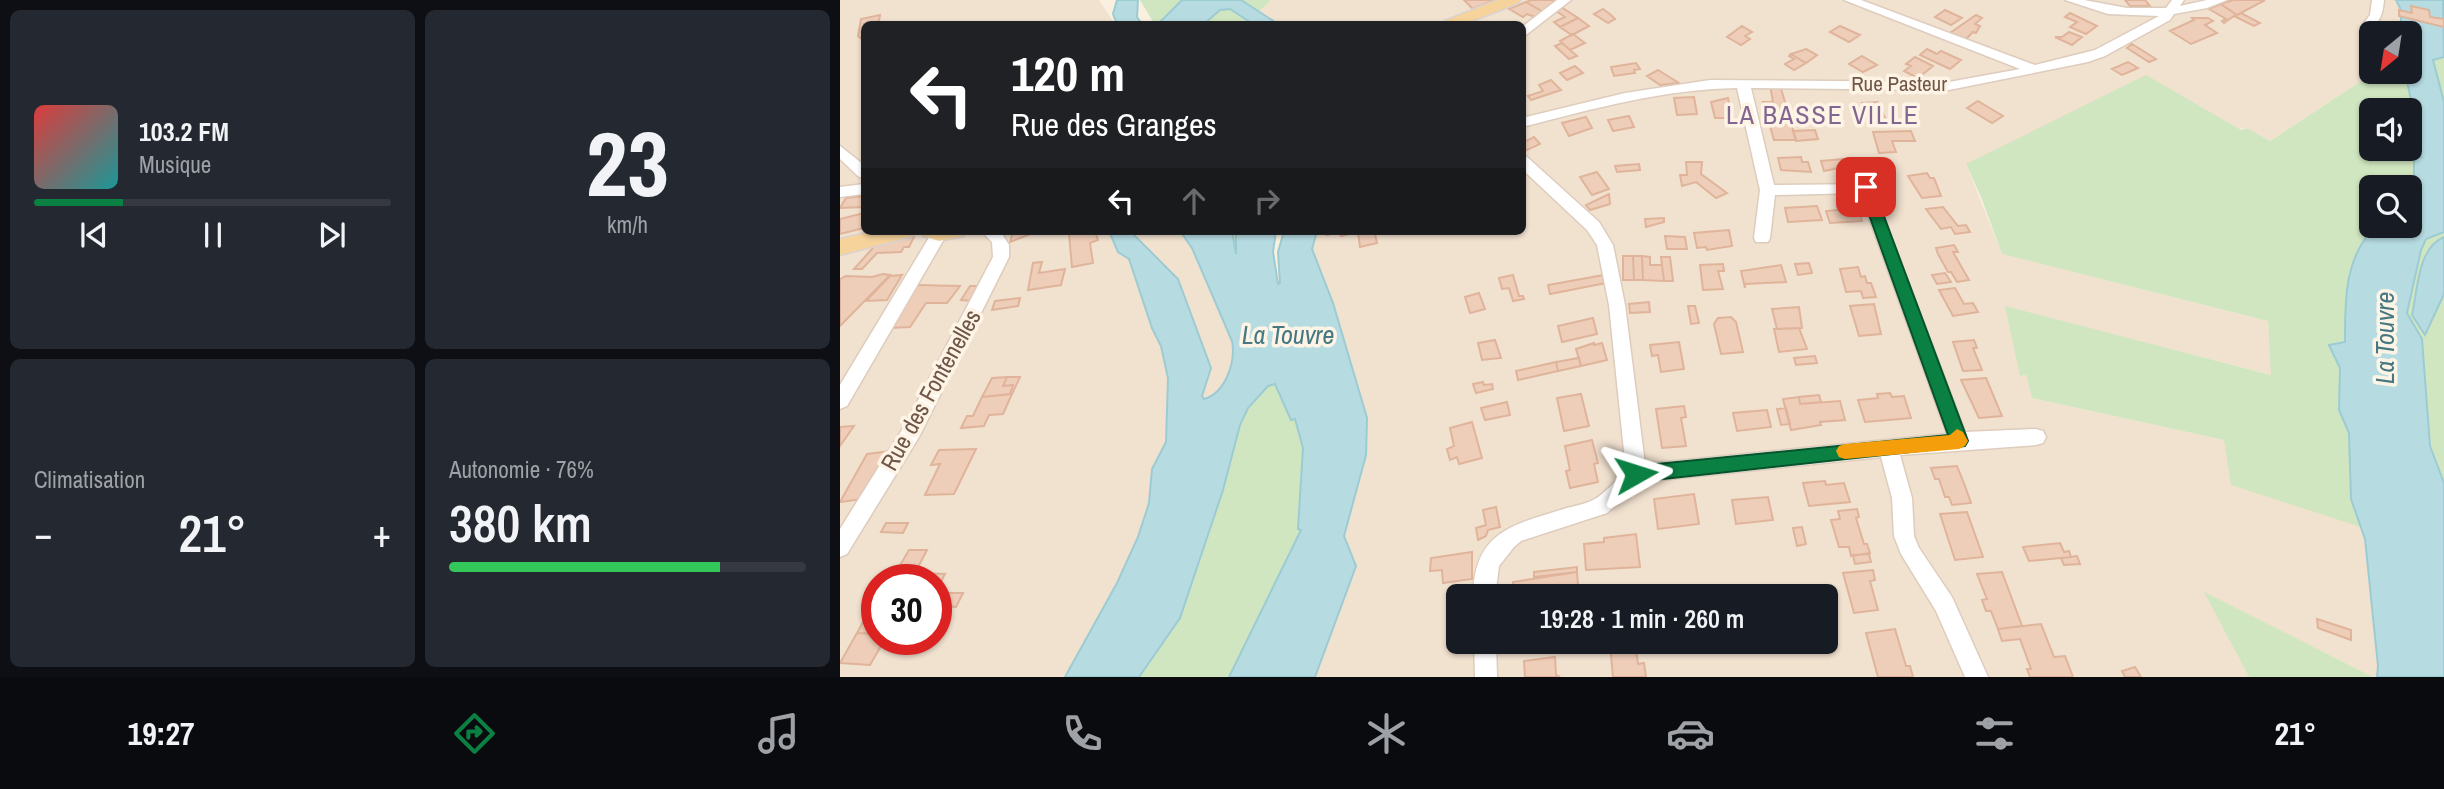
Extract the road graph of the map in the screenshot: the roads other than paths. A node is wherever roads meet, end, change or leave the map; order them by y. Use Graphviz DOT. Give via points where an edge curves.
graph roads {
  1 [pos="1512,0"];
  2 [pos="1565,0"];
  3 [pos="1850,0"];
  4 [pos="2071,0"];
  5 [pos="2221,0"];
  6 [pos="2378,0"];
  7 [pos="2174,6"];
  8 [pos="2142,13"];
  9 [pos="1459,21"];
  10 [pos="2371,21"];
  11 [pos="2158,22"];
  12 [pos="1526,31"];
  13 [pos="2033,69"];
  14 [pos="1743,83"];
  15 [pos="1526,122"];
  16 [pos="840,151"];
  17 [pos="1526,164"];
  18 [pos="861,170"];
  19 [pos="861,188"];
  20 [pos="1768,190"];
  21 [pos="840,192"];
  22 [pos="861,235"];
  23 [pos="890,235"];
  24 [pos="940,235"];
  25 [pos="995,235"];
  26 [pos="1762,238"];
  27 [pos="840,240"];
  28 [pos="840,247"];
  29 [pos="840,401"];
  30 [pos="2036,437"];
  31 [pos="1959,441"];
  32 [pos="1888,447"];
  33 [pos="1636,474"];
  34 [pos="840,547"];
  35 [pos="1485,584"];
  36 [pos="1485,654"];
  37 [pos="1486,677"];
  38 [pos="1978,677"];
  1 -- 9 [label="main road"];
  2 -- 12 [label="street"];
  3 -- 13 [label="street"];
  4 -- 8 [label="street" via="2115,12"];
  5 -- 7 [label="street, Rue Pasteur" via="2187,10"];
  6 -- 10 [label="street"];
  7 -- 8 [label="street"];
  7 -- 11 [label="street, Rue Pasteur"];
  8 -- 11 [label="street"];
  11 -- 13 [label="street, Rue Pasteur" via="2083,59"];
  13 -- 14 [label="street, Rue Pasteur" via="1949,86"];
  14 -- 15 [label="street, Rue Pasteur" via="1668,89"];
  14 -- 20 [label="street"];
  16 -- 18 [label="street"];
  17 -- 33 [label="street" via="1592,226 1605,245 1617,305"];
  19 -- 21 [label="street"];
  20 -- 26 [label="street"];
  20 -- 31 [label="street" via="1866,187"];
  22 -- 27 [label="main road"];
  23 -- 28 [label="main road"];
  24 -- 29 [label="street"];
  25 -- 34 [label="street, Rue des Fontenelles" via="1002,245 1001,257 912,431"];
  30 -- 31 [label="street"];
  31 -- 32 [label="street"];
  32 -- 33 [label="street"];
  32 -- 38 [label="street" via="1911,554 1944,604"];
  33 -- 35 [label="street" via="1600,507 1506,540 1487,566"];
  36 -- 37 [label="street"];
}
